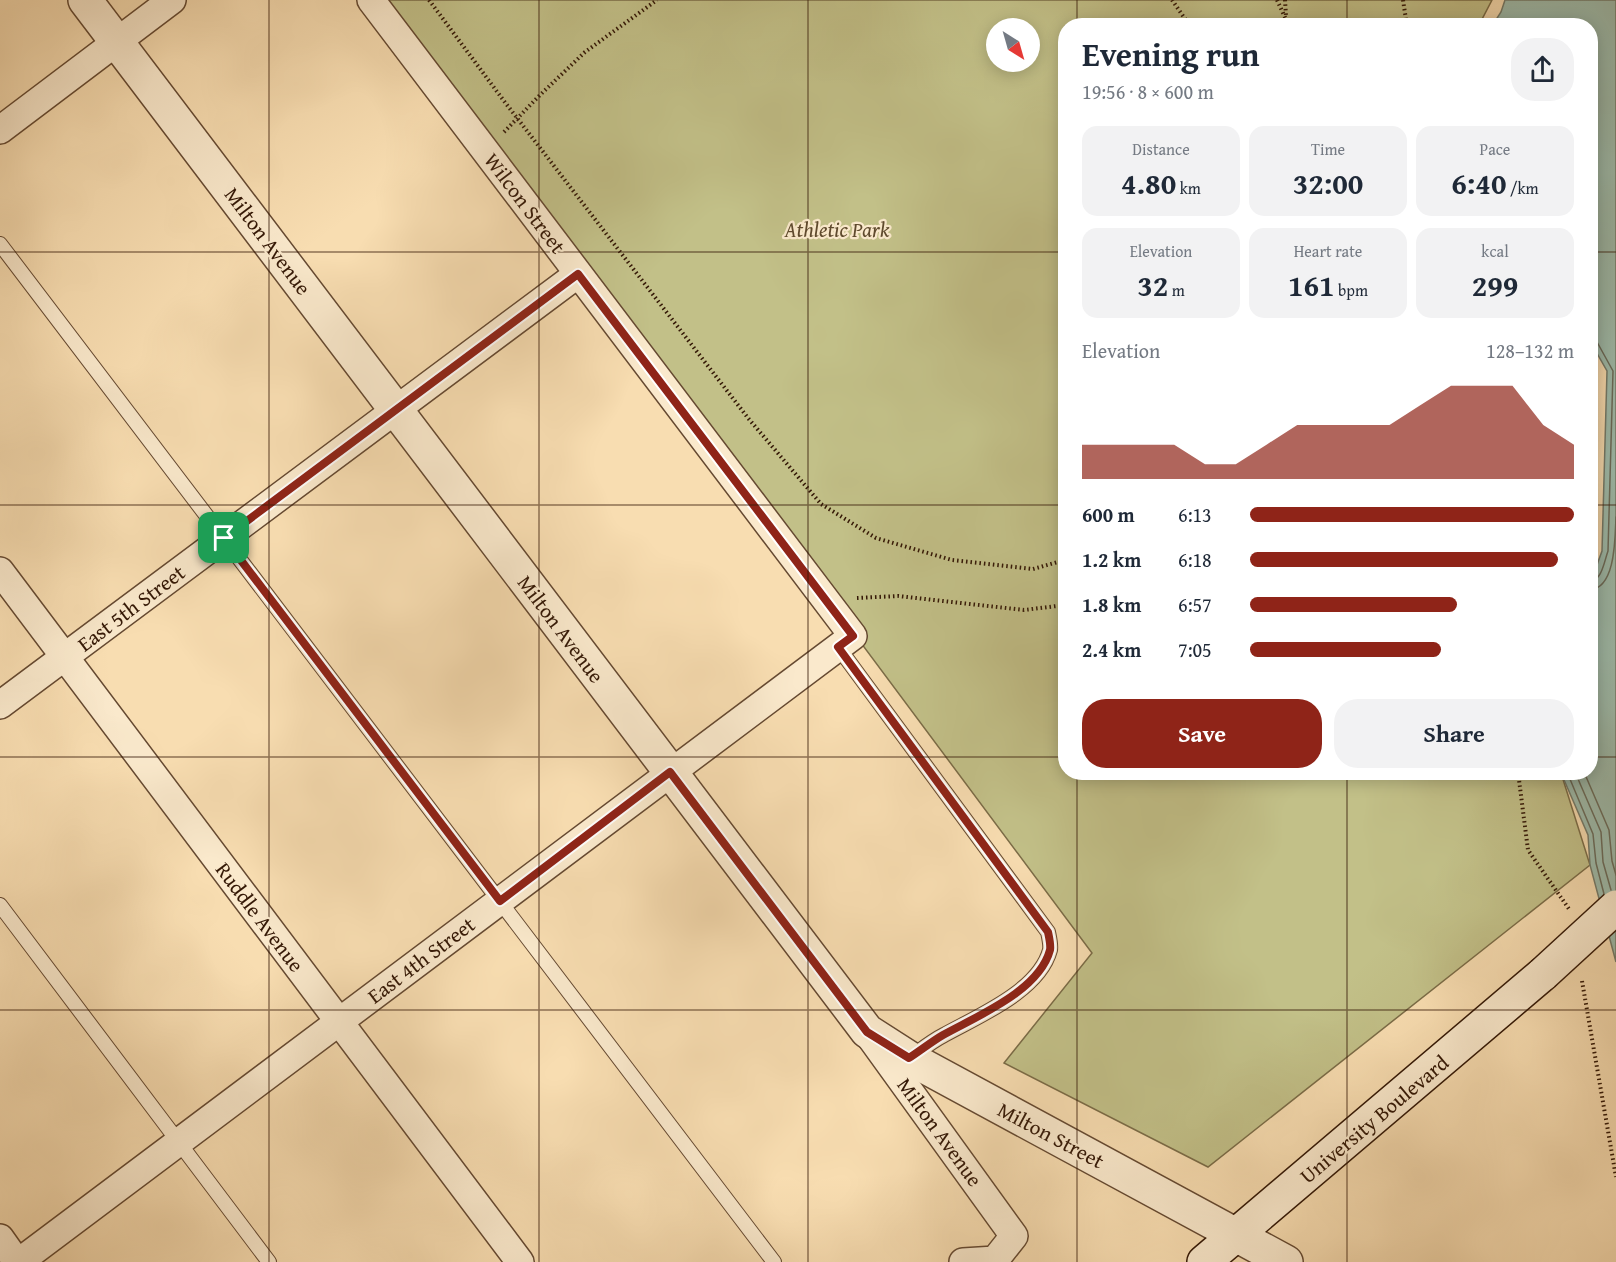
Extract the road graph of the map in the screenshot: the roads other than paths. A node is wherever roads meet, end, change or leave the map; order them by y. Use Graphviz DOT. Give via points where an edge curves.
graph roads {
  1 [pos="85,0"];
  2 [pos="172,0"];
  3 [pos="371,0"];
  4 [pos="117,42"];
  5 [pos="0,130"];
  6 [pos="0,244"];
  7 [pos="578,274"];
  8 [pos="396,410"];
  9 [pos="224,538"];
  10 [pos="0,572"];
  11 [pos="845,641"];
  12 [pos="65,657"];
  13 [pos="0,705"];
  14 [pos="670,772"];
  15 [pos="500,901"];
  16 [pos="0,905"];
  17 [pos="1616,907"];
  18 [pos="339,1021"];
  19 [pos="867,1032"];
  20 [pos="909,1058"];
  21 [pos="179,1142"];
  22 [pos="1237,1236"];
  23 [pos="0,1238"];
  24 [pos="18,1262"];
  25 [pos="269,1262"];
  26 [pos="520,1262"];
  27 [pos="774,1262"];
  28 [pos="963,1262"];
  29 [pos="1204,1262"];
  30 [pos="1286,1262"];
  1 -- 4 [label="street, Milton Avenue"];
  2 -- 4 [label="street"];
  3 -- 7 [label="street, Wilcon Street"];
  4 -- 5 [label="street"];
  4 -- 8 [label="street, Milton Avenue"];
  6 -- 9 [label="lane"];
  7 -- 8 [label="street, East 5th Street"];
  7 -- 11 [label="street, Wilcon Street" via="825,600"];
  8 -- 9 [label="street, East 5th Street"];
  8 -- 14 [label="street, Milton Avenue"];
  9 -- 12 [label="street, East 5th Street"];
  9 -- 15 [label="lane"];
  10 -- 12 [label="street, Ruddle Avenue"];
  11 -- 14 [label="street, East 4th Street"];
  11 -- 20 [label="lane" via="1048,932 1050,949 1040,970 1020,990"];
  12 -- 13 [label="street, East 5th Street"];
  12 -- 18 [label="street, Ruddle Avenue"];
  14 -- 15 [label="street, East 4th Street"];
  14 -- 19 [label="street, Milton Avenue"];
  15 -- 18 [label="street, East 4th Street"];
  15 -- 27 [label="lane"];
  16 -- 21 [label="lane"];
  17 -- 22 [label="street, University Boulevard, bridge"];
  18 -- 21 [label="street, East 4th Street"];
  18 -- 26 [label="street, Ruddle Avenue"];
  19 -- 20 [label="street, Milton Street"];
  19 -- 28 [label="street, Milton Avenue" via="1014,1236 995,1260"];
  20 -- 22 [label="street, Milton Street"];
  21 -- 24 [label="street, East 4th Street"];
  21 -- 25 [label="lane"];
  22 -- 29 [label="street, University Boulevard"];
  22 -- 30 [label="street, Milton Street"];
  23 -- 24 [label="street"];
}
